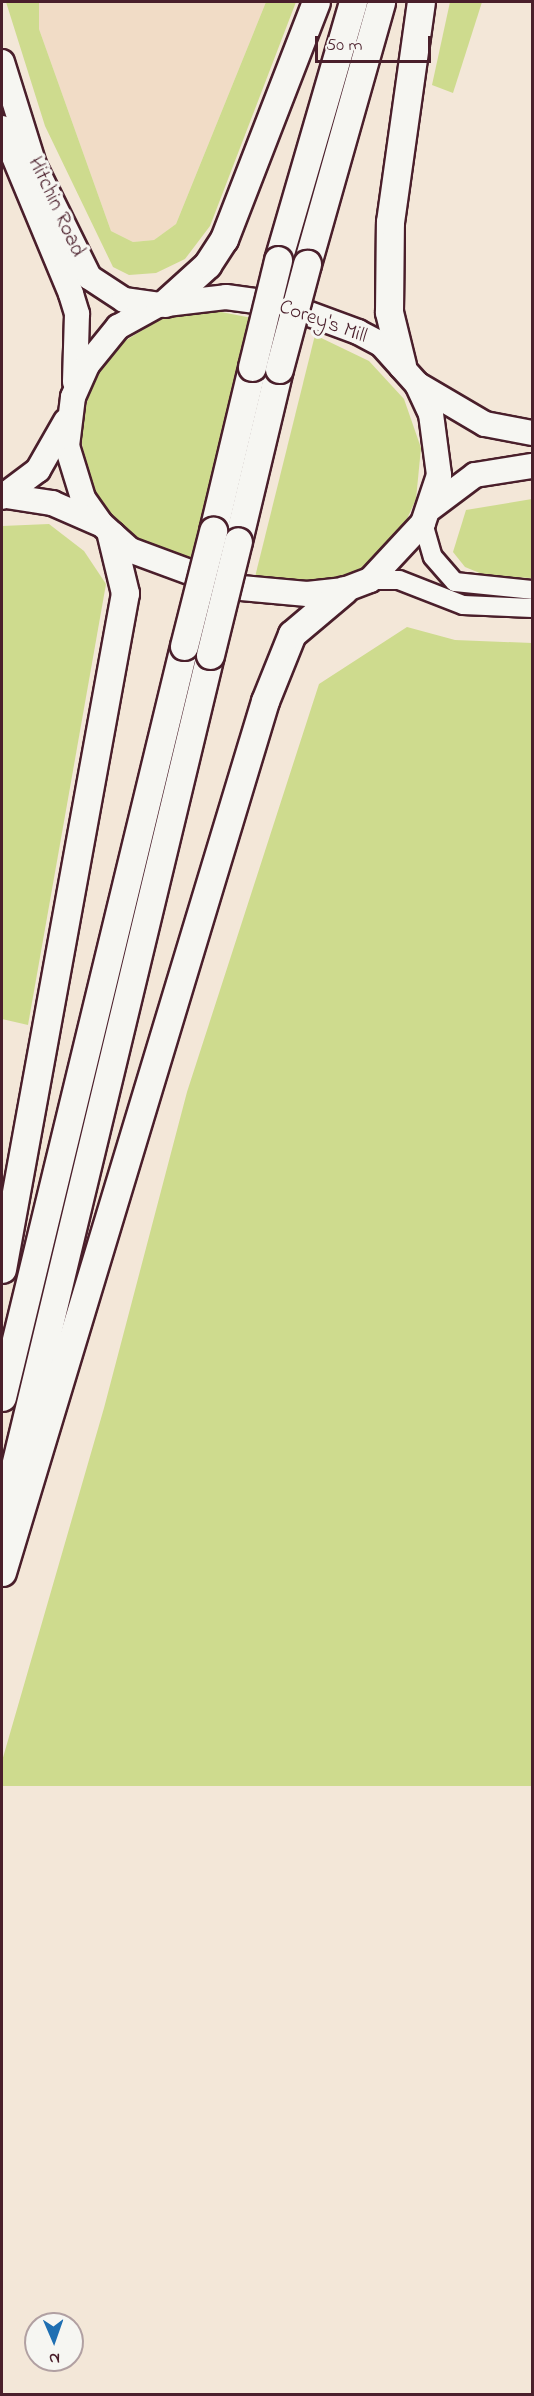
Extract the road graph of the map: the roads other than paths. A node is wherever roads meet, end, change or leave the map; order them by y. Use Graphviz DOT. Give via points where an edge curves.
graph roads {
  1 [pos="316,2"];
  2 [pos="353,2"];
  3 [pos="381,2"];
  4 [pos="421,2"];
  5 [pos="2,62"];
  6 [pos="2,128"];
  7 [pos="162,304"];
  8 [pos="410,374"];
  9 [pos="71,405"];
  10 [pos="532,433"];
  11 [pos="532,466"];
  12 [pos="4,497"];
  13 [pos="427,515"];
  14 [pos="106,530"];
  15 [pos="370,580"];
  16 [pos="345,590"];
  17 [pos="532,590"];
  18 [pos="532,608"];
  19 [pos="2,1269"];
  20 [pos="2,1397"];
  21 [pos="2,1520"];
  22 [pos="2,1572"];
  1 -- 7 [label="highway" via="224,239 207,265"];
  2 -- 20 [label="highway, bridge" via="278,260"];
  3 -- 21 [label="highway, bridge" via="279,369"];
  4 -- 8 [label="highway" via="390,222 389,312"];
  5 -- 7 [label="main road, Hitchin Road" via="34,165 89,277 124,300"];
  6 -- 9 [label="main road, Hitchin Road" via="77,315"];
  7 -- 8 [label="main road, Corey's Mill" via="226,297 285,305 358,332"];
  7 -- 9 [label="main road, Corey's Mill" via="118,327 103,342"];
  8 -- 10 [label="main road, Corey's Mill" via="485,424"];
  8 -- 13 [label="main road" via="439,458"];
  9 -- 12 [label="main road, Corey's Mill" via="38,470"];
  9 -- 14 [label="main road" via="72,471"];
  11 -- 13 [label="main road" via="475,475"];
  12 -- 14 [label="main road" via="52,503"];
  13 -- 15 [label="main road"];
  13 -- 17 [label="street" via="433,557 455,582"];
  14 -- 16 [label="main road" via="154,563 230,587 278,593"];
  14 -- 19 [label="highway" via="125,594"];
  15 -- 16 [label="main road"];
  15 -- 18 [label="street" via="399,580 463,605"];
  16 -- 22 [label="highway" via="292,634 244,766"];
}
